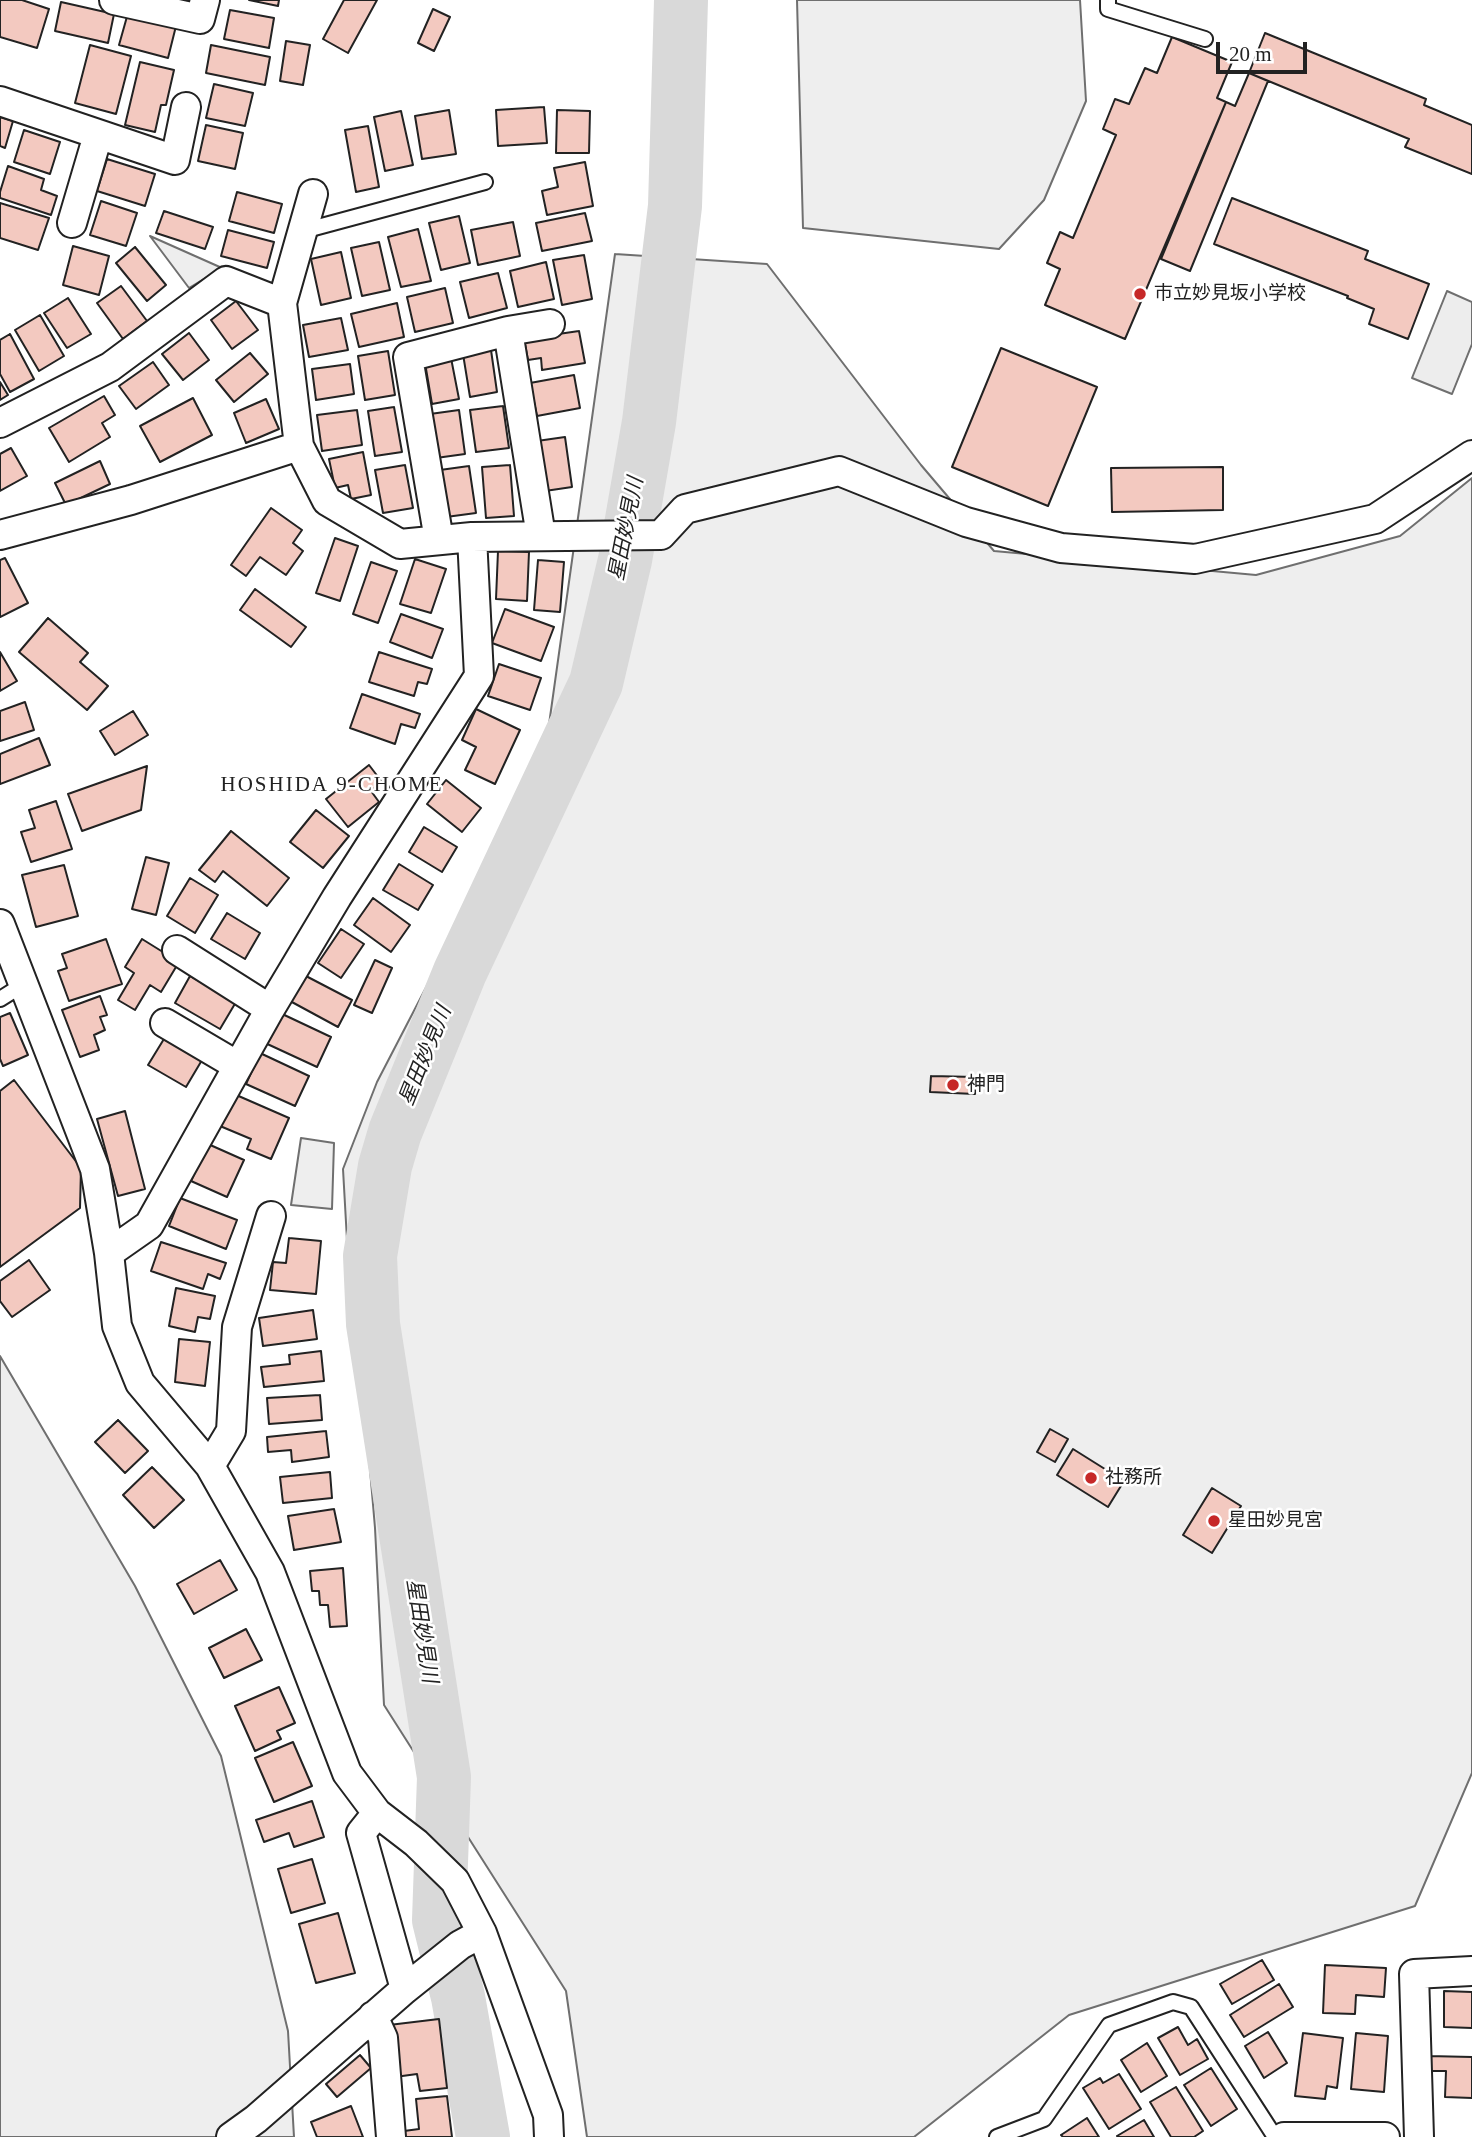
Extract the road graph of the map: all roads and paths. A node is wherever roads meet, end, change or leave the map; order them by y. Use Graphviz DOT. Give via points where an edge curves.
graph roads {
  1 [pos="114,0"];
  2 [pos="205,0"];
  3 [pos="1108,0"];
  4 [pos="1205,38"];
  5 [pos="0,101"];
  6 [pos="186,107"];
  7 [pos="98,135"];
  8 [pos="485,182"];
  9 [pos="313,194"];
  10 [pos="72,223"];
  11 [pos="303,231"];
  12 [pos="282,303"];
  13 [pos="550,324"];
  14 [pos="508,331"];
  15 [pos="0,423"];
  16 [pos="299,446"];
  17 [pos="1472,456"];
  18 [pos="0,536"];
  19 [pos="541,536"];
  20 [pos="472,537"];
  21 [pos="439,540"];
  22 [pos="0,924"];
  23 [pos="177,950"];
  24 [pos="24,984"];
  25 [pos="0,999"];
  26 [pos="271,1009"];
  27 [pos="165,1023"];
  28 [pos="238,1066"];
  29 [pos="271,1216"];
  30 [pos="109,1253"];
  31 [pos="211,1466"];
  32 [pos="377,1813"];
  33 [pos="471,1939"];
  34 [pos="1472,1971"];
  35 [pos="405,1989"];
  36 [pos="373,2017"];
  37 [pos="231,2137"];
  38 [pos="391,2137"];
  39 [pos="549,2137"];
  40 [pos="997,2137"];
  41 [pos="1275,2137"];
  42 [pos="1284,2137"];
  43 [pos="1385,2137"];
  44 [pos="1419,2137"];
  1 -- 2 [label="street" via="200,19"];
  3 -- 4 [label="lane" via="1108,9"];
  5 -- 7 [label="street"];
  6 -- 7 [label="street" via="173,171"];
  7 -- 10 [label="street"];
  8 -- 11 [label="lane"];
  9 -- 11 [label="street"];
  11 -- 12 [label="street"];
  12 -- 15 [label="street" via="226,281 110,367"];
  12 -- 16 [label="street"];
  13 -- 14 [label="street"];
  14 -- 19 [label="street"];
  14 -- 21 [label="street" via="408,357"];
  16 -- 18 [label="street"];
  16 -- 21 [label="street" via="327,501 400,544"];
  17 -- 19 [label="street" via="1375,519 1195,559 1061,548 966,522 839,471 685,509 661,535"];
  19 -- 20 [label="street"];
  20 -- 21 [label="street"];
  20 -- 26 [label="street" via="479,676"];
  22 -- 24 [label="street"];
  23 -- 26 [label="street"];
  24 -- 25 [label="lane"];
  24 -- 30 [label="street" via="95,1169"];
  26 -- 28 [label="street"];
  27 -- 28 [label="street"];
  28 -- 30 [label="street" via="149,1225"];
  29 -- 31 [label="street" via="237,1327 231,1431"];
  30 -- 31 [label="street" via="117,1326 140,1382"];
  31 -- 32 [label="street" via="270,1572 347,1773"];
  32 -- 33 [label="street" via="456,1881"];
  32 -- 35 [label="street" via="361,1833"];
  33 -- 35 [label="street"];
  33 -- 39 [label="street" via="548,2115"];
  34 -- 44 [label="street" via="1414,1974"];
  35 -- 36 [label="street"];
  36 -- 37 [label="street"];
  36 -- 38 [label="street" via="383,2038"];
  40 -- 41 [label="lane" via="1044,2119 1109,2025 1173,2002 1191,2007"];
  42 -- 43 [label="street"];
}
